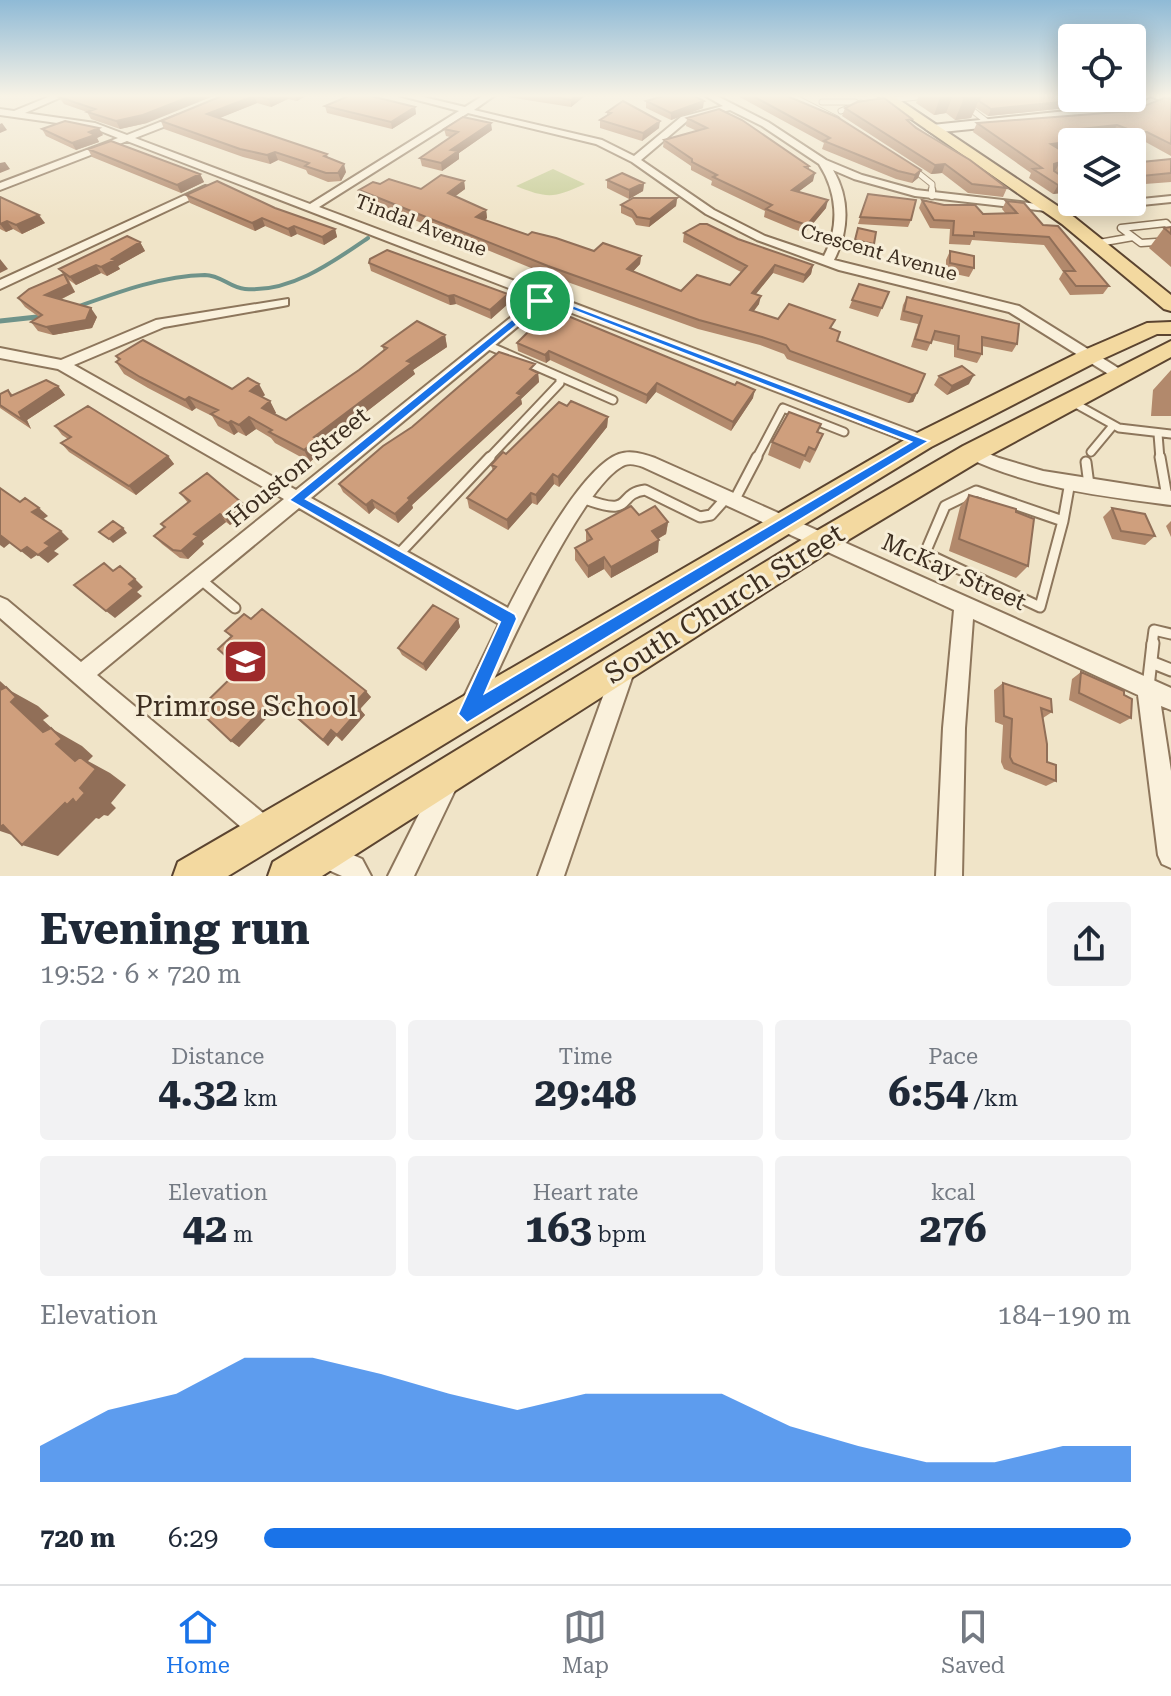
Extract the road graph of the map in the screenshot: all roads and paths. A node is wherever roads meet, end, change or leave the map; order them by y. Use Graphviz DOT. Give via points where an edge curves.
graph roads {
  1 [pos="121,136"];
  2 [pos="132,136"];
  3 [pos="428,136"];
  4 [pos="581,136"];
  5 [pos="663,136"];
  6 [pos="785,136"];
  7 [pos="942,136"];
  8 [pos="127,138"];
  9 [pos="635,160"];
  10 [pos="822,162"];
  11 [pos="910,166"];
  12 [pos="230,177"];
  13 [pos="0,187"];
  14 [pos="932,196"];
  15 [pos="1171,199"];
  16 [pos="1146,201"];
  17 [pos="312,207"];
  18 [pos="1058,208"];
  19 [pos="1051,209"];
  20 [pos="1171,228"];
  21 [pos="1133,237"];
  22 [pos="1171,241"];
  23 [pos="1099,243"];
  24 [pos="827,262"];
  25 [pos="0,285"];
  26 [pos="546,296"];
  27 [pos="283,302"];
  28 [pos="1171,305"];
  29 [pos="1171,328"];
  30 [pos="487,345"];
  31 [pos="1171,348"];
  32 [pos="0,353"];
  33 [pos="1090,356"];
  34 [pos="62,365"];
  35 [pos="1118,375"];
  36 [pos="560,377"];
  37 [pos="613,400"];
  38 [pos="1070,400"];
  39 [pos="1111,428"];
  40 [pos="844,432"];
  41 [pos="1158,434"];
  42 [pos="1171,434"];
  43 [pos="922,441"];
  44 [pos="1091,452"];
  45 [pos="972,453"];
  46 [pos="1086,462"];
  47 [pos="1070,482"];
  48 [pos="1089,485"];
  49 [pos="1169,498"];
  50 [pos="585,499"];
  51 [pos="731,499"];
  52 [pos="296,500"];
  53 [pos="1063,521"];
  54 [pos="784,523"];
  55 [pos="823,541"];
  56 [pos="397,557"];
  57 [pos="200,579"];
  58 [pos="964,605"];
  59 [pos="0,606"];
  60 [pos="235,608"];
  61 [pos="509,619"];
  62 [pos="1171,634"];
  63 [pos="1151,662"];
  64 [pos="625,664"];
  65 [pos="1171,670"];
  66 [pos="81,675"];
  67 [pos="1148,689"];
  68 [pos="1171,699"];
  69 [pos="467,714"];
  70 [pos="449,777"];
  71 [pos="265,831"];
  72 [pos="323,854"];
  73 [pos="1171,855"];
  74 [pos="192,876"];
  75 [pos="287,876"];
  76 [pos="358,876"];
  77 [pos="401,876"];
  78 [pos="551,876"];
  79 [pos="949,876"];
  1 -- 8 [label="street, Tindal Avenue"];
  2 -- 8 [label="street"];
  3 -- 17 [label="street"];
  4 -- 9 [label="street, Crescent Avenue"];
  5 -- 9 [label="street"];
  6 -- 10 [label="street"];
  7 -- 19 [label="main road"];
  8 -- 12 [label="street, Tindal Avenue"];
  8 -- 13 [label="street"];
  9 -- 24 [label="street, Crescent Avenue" via="734,225"];
  10 -- 14 [label="street"];
  10 -- 24 [label="street" via="840,196"];
  11 -- 14 [label="lane" via="932,184"];
  12 -- 17 [label="street, Tindal Avenue"];
  12 -- 25 [label="street"];
  14 -- 19 [label="street"];
  15 -- 16 [label="street"];
  17 -- 26 [label="street, Tindal Avenue"];
  18 -- 19 [label="street"];
  19 -- 23 [label="main road"];
  20 -- 21 [label="lane" via="1166,223 1121,228"];
  21 -- 22 [label="lane" via="1141,243"];
  21 -- 23 [label="lane"];
  23 -- 28 [label="main road"];
  24 -- 33 [label="street, Crescent Avenue" via="1014,309"];
  26 -- 30 [label="street, Houston Street"];
  26 -- 43 [label="street, Tindal Avenue"];
  27 -- 34 [label="street" via="161,323"];
  29 -- 33 [label="main road, South Church Street" via="1154,328"];
  30 -- 36 [label="lane"];
  30 -- 52 [label="street, Houston Street"];
  31 -- 35 [label="main road, South Church Street"];
  32 -- 34 [label="street"];
  33 -- 35 [label="street, Crescent Avenue"];
  33 -- 43 [label="main road, South Church Street"];
  34 -- 52 [label="street"];
  35 -- 38 [label="main road, South Church Street"];
  36 -- 37 [label="lane"];
  36 -- 56 [label="lane" via="560,383"];
  38 -- 39 [label="lane"];
  38 -- 45 [label="main road, South Church Street"];
  39 -- 41 [label="lane"];
  39 -- 44 [label="lane"];
  40 -- 51 [label="lane" via="783,408"];
  41 -- 42 [label="lane"];
  41 -- 49 [label="lane" via="1162,484"];
  43 -- 54 [label="main road, South Church Street"];
  45 -- 47 [label="street"];
  45 -- 55 [label="main road, South Church Street"];
  46 -- 48 [label="lane"];
  47 -- 48 [label="street"];
  47 -- 53 [label="lane"];
  48 -- 49 [label="street"];
  50 -- 51 [label="lane" via="615,510 645,490 700,517"];
  50 -- 51 [label="street, McKay Street" via="612,465 627,458 649,462"];
  50 -- 61 [label="street"];
  51 -- 54 [label="street, McKay Street"];
  52 -- 56 [label="street"];
  52 -- 57 [label="street, Houston Street"];
  53 -- 53 [label="lane" via="1040,607 925,553 945,506 976,491"];
  54 -- 55 [label="street, McKay Street"];
  54 -- 69 [label="main road, South Church Street"];
  55 -- 58 [label="street, McKay Street"];
  55 -- 64 [label="main road, South Church Street"];
  56 -- 61 [label="street"];
  57 -- 60 [label="lane"];
  57 -- 66 [label="street, Houston Street"];
  58 -- 67 [label="street, McKay Street"];
  58 -- 79 [label="street"];
  59 -- 66 [label="street"];
  61 -- 69 [label="street"];
  62 -- 63 [label="lane" via="1154,630"];
  63 -- 65 [label="lane"];
  63 -- 67 [label="lane"];
  64 -- 70 [label="main road, South Church Street"];
  64 -- 78 [label="street"];
  66 -- 71 [label="street"];
  67 -- 68 [label="street, McKay Street"];
  67 -- 73 [label="street"];
  69 -- 71 [label="main road, South Church Street"];
  70 -- 72 [label="main road, South Church Street"];
  70 -- 77 [label="street"];
  71 -- 74 [label="main road, South Church Street"];
  72 -- 75 [label="main road, South Church Street"];
  72 -- 76 [label="street" via="353,868"];
}
